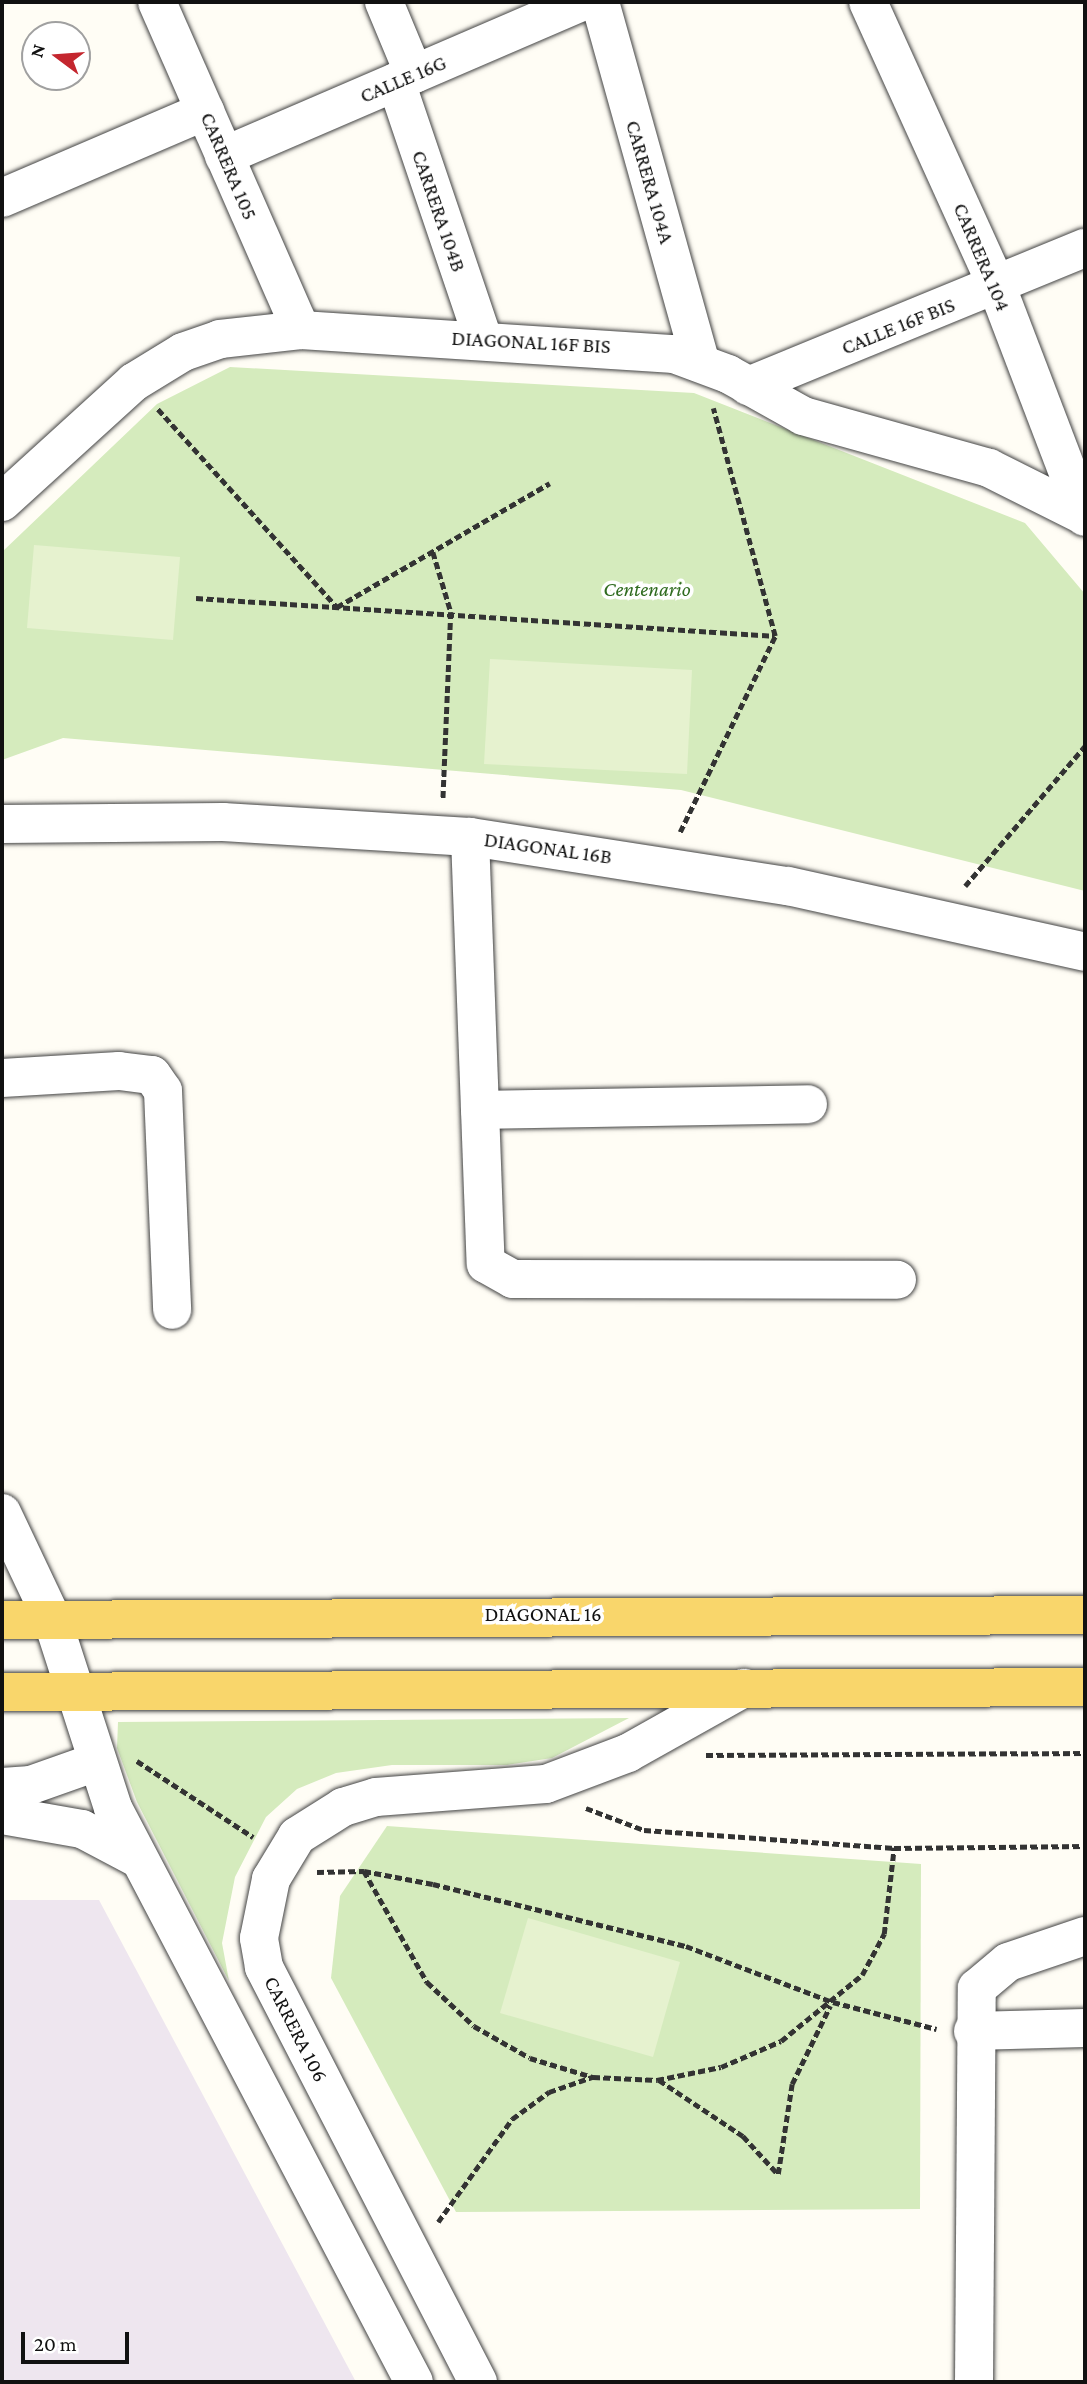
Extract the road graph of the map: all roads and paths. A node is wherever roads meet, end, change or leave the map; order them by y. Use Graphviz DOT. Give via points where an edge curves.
graph roads {
  1 [pos="157,2"];
  2 [pos="384,2"];
  3 [pos="581,2"];
  4 [pos="600,2"];
  5 [pos="868,2"];
  6 [pos="405,78"];
  7 [pos="205,111"];
  8 [pos="224,156"];
  9 [pos="2,198"];
  10 [pos="1085,248"];
  11 [pos="996,287"];
  12 [pos="301,330"];
  13 [pos="483,339"];
  14 [pos="700,362"];
  15 [pos="134,382"];
  16 [pos="748,386"];
  17 [pos="550,483"];
  18 [pos="2,502"];
  19 [pos="1084,516"];
  20 [pos="433,552"];
  21 [pos="196,598"];
  22 [pos="337,607"];
  23 [pos="451,612"];
  24 [pos="775,636"];
  25 [pos="1085,746"];
  26 [pos="2,824"];
  27 [pos="456,836"];
  28 [pos="664,864"];
  29 [pos="937,918"];
  30 [pos="1085,952"];
  31 [pos="2,1078"];
  32 [pos="808,1104"];
  33 [pos="480,1110"];
  34 [pos="897,1280"];
  35 [pos="172,1310"];
  36 [pos="2,1513"];
  37 [pos="1085,1615"];
  38 [pos="52,1619"];
  39 [pos="2,1620"];
  40 [pos="1085,1687"];
  41 [pos="744,1688"];
  42 [pos="74,1691"];
  43 [pos="2,1692"];
  44 [pos="1085,1753"];
  45 [pos="695,1757"];
  46 [pos="133,1758"];
  47 [pos="96,1762"];
  48 [pos="546,1784"];
  49 [pos="2,1787"];
  50 [pos="597,1802"];
  51 [pos="586,1808"];
  52 [pos="578,1811"];
  53 [pos="2,1815"];
  54 [pos="1085,1846"];
  55 [pos="894,1848"];
  56 [pos="137,1858"];
  57 [pos="301,1864"];
  58 [pos="364,1871"];
  59 [pos="1085,1936"];
  60 [pos="833,2002"];
  61 [pos="1085,2028"];
  62 [pos="973,2031"];
  63 [pos="593,2077"];
  64 [pos="657,2080"];
  65 [pos="430,2233"];
  66 [pos="414,2382"];
  67 [pos="478,2382"];
  68 [pos="974,2382"];
  1 -- 7 [label="street, CARRERA 105"];
  2 -- 6 [label="street, CARRERA 104B"];
  3 -- 6 [label="street, CALLE 16G"];
  4 -- 14 [label="street, CARRERA 104A"];
  5 -- 11 [label="street, CARRERA 104"];
  6 -- 8 [label="street, CALLE 16G"];
  6 -- 13 [label="street, CARRERA 104B"];
  7 -- 8 [label="street, CARRERA 105"];
  7 -- 9 [label="street"];
  8 -- 12 [label="street, CARRERA 105"];
  10 -- 11 [label="street, CALLE 16F BIS"];
  11 -- 16 [label="street, CALLE 16F BIS"];
  11 -- 19 [label="street, CARRERA 104"];
  12 -- 13 [label="street, DIAGONAL 16F BIS"];
  12 -- 15 [label="street, DIAGONAL 16F BIS" via="220,339 183,352"];
  13 -- 14 [label="street, DIAGONAL 16F BIS" via="612,345"];
  14 -- 16 [label="street, DIAGONAL 16F BIS"];
  14 -- 24 [label="path"];
  15 -- 18 [label="street, DIAGONAL 16F BIS"];
  15 -- 22 [label="path"];
  16 -- 19 [label="street, DIAGONAL 16F BIS" via="803,416 989,468"];
  17 -- 20 [label="path"];
  20 -- 22 [label="path"];
  20 -- 23 [label="path"];
  21 -- 22 [label="path"];
  22 -- 23 [label="path"];
  23 -- 24 [label="path"];
  23 -- 27 [label="path"];
  24 -- 28 [label="path"];
  25 -- 29 [label="path"];
  26 -- 27 [label="street, DIAGONAL 16B" via="223,822"];
  27 -- 28 [label="street, DIAGONAL 16B"];
  27 -- 33 [label="street"];
  28 -- 29 [label="street, DIAGONAL 16B"];
  29 -- 30 [label="street, DIAGONAL 16B"];
  31 -- 35 [label="street" via="119,1071 152,1076 163,1091"];
  32 -- 33 [label="street"];
  33 -- 34 [label="street" via="486,1264 498,1275"];
  36 -- 38 [label="street"];
  37 -- 38 [label="main road, DIAGONAL 16"];
  38 -- 39 [label="main road, DIAGONAL 16"];
  38 -- 42 [label="street"];
  40 -- 41 [label="main road"];
  41 -- 42 [label="main road"];
  41 -- 48 [label="street, CARRERA 106" via="628,1754"];
  42 -- 43 [label="main road"];
  42 -- 47 [label="street"];
  44 -- 45 [label="path"];
  46 -- 57 [label="path"];
  47 -- 49 [label="street" via="31,1785"];
  47 -- 56 [label="street"];
  48 -- 51 [label="path"];
  48 -- 57 [label="street, CARRERA 106" via="376,1797 318,1819"];
  50 -- 51 [label="path"];
  51 -- 52 [label="path"];
  51 -- 55 [label="path" via="644,1830"];
  53 -- 56 [label="street" via="82,1829"];
  54 -- 55 [label="path"];
  55 -- 60 [label="path" via="884,1934 862,1975"];
  56 -- 66 [label="street"];
  57 -- 58 [label="path"];
  57 -- 67 [label="street, CARRERA 106" via="262,1904 264,1968"];
  58 -- 60 [label="path" via="686,1946"];
  58 -- 63 [label="path" via="426,1982 474,2026 530,2058"];
  59 -- 62 [label="street" via="1008,1962 977,1989"];
  60 -- 62 [label="path" via="938,2030"];
  60 -- 64 [label="path" via="781,2041 721,2067"];
  60 -- 64 [label="path" via="792,2084 778,2174 743,2136"];
  61 -- 62 [label="street"];
  62 -- 68 [label="street"];
  63 -- 64 [label="path"];
  63 -- 65 [label="path" via="549,2092 512,2119"];
}
